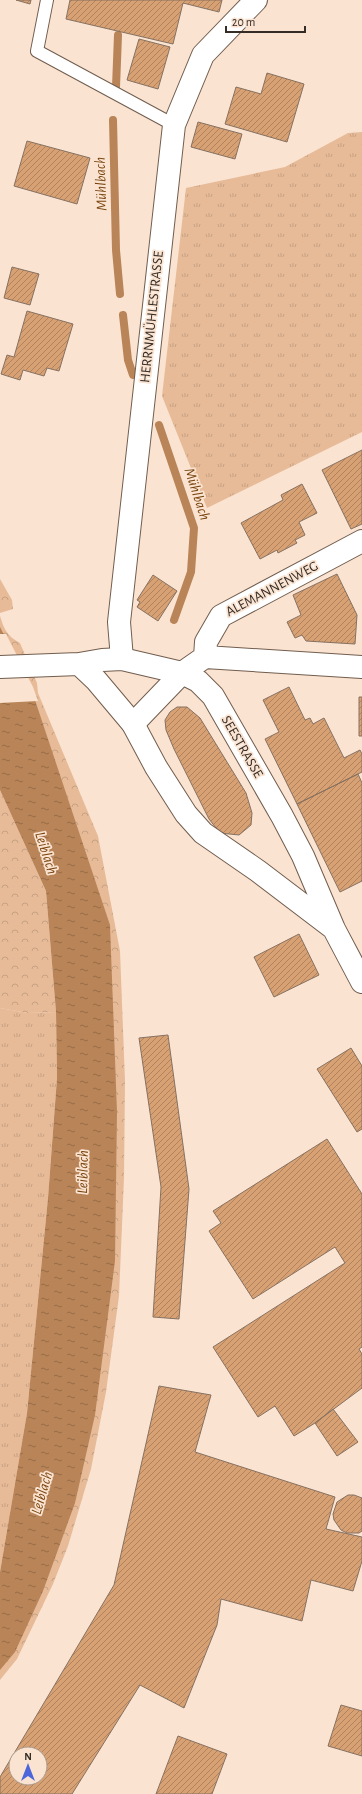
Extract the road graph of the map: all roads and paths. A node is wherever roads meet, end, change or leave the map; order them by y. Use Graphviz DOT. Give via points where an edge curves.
graph roads {
  1 [pos="47,0"];
  2 [pos="256,0"];
  3 [pos="174,125"];
  4 [pos="362,541"];
  5 [pos="205,657"];
  6 [pos="122,659"];
  7 [pos="79,664"];
  8 [pos="0,666"];
  9 [pos="362,667"];
  10 [pos="182,673"];
  11 [pos="133,724"];
  12 [pos="334,929"];
  13 [pos="362,982"];
  1 -- 3 [label="lane" via="37,51"];
  2 -- 3 [label="street, HERRNMÜHLESTRASSE" via="203,55"];
  3 -- 6 [label="street, HERRNMÜHLESTRASSE" via="118,632"];
  4 -- 5 [label="street, ALEMANNENWEG" via="221,616 206,642"];
  5 -- 9 [label="street"];
  5 -- 10 [label="street"];
  6 -- 7 [label="street, SEESTRASSE"];
  6 -- 10 [label="street, SEESTRASSE"];
  7 -- 8 [label="street, SEESTRASSE"];
  7 -- 11 [label="street, SEESTRASSE"];
  10 -- 11 [label="street"];
  10 -- 12 [label="street, SEESTRASSE" via="198,681 212,696 303,856"];
  11 -- 12 [label="street, SEESTRASSE" via="156,767 186,814 203,834 258,871"];
  12 -- 13 [label="street, SEESTRASSE"];
}
